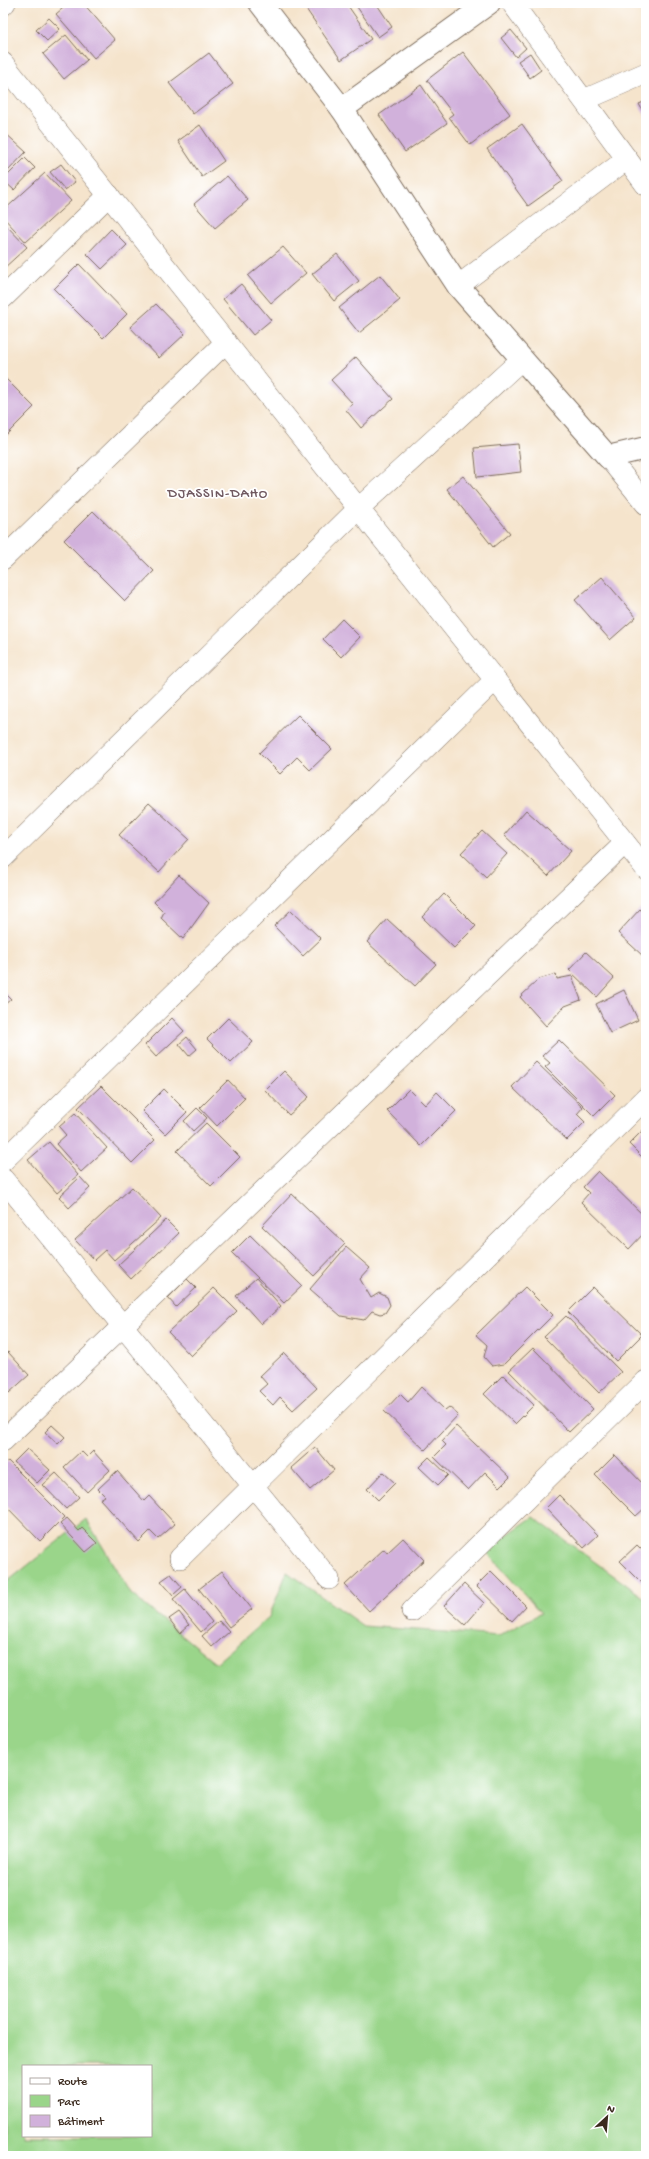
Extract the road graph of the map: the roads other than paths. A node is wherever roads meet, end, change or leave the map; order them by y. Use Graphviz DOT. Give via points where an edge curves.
graph roads {
  1 [pos="260,3"];
  2 [pos="489,3"];
  3 [pos="512,3"];
  4 [pos="3,63"];
  5 [pos="646,73"];
  6 [pos="584,100"];
  7 [pos="342,109"];
  8 [pos="627,159"];
  9 [pos="646,185"];
  10 [pos="109,195"];
  11 [pos="458,286"];
  12 [pos="3,298"];
  13 [pos="226,342"];
  14 [pos="521,360"];
  15 [pos="646,448"];
  16 [pos="608,457"];
  17 [pos="646,504"];
  18 [pos="358,508"];
  19 [pos="3,559"];
  20 [pos="495,680"];
  21 [pos="625,843"];
  22 [pos="3,858"];
  23 [pos="646,869"];
  24 [pos="646,1098"];
  25 [pos="3,1161"];
  26 [pos="3,1179"];
  27 [pos="124,1326"];
  28 [pos="646,1382"];
  29 [pos="3,1441"];
  30 [pos="255,1486"];
  31 [pos="180,1558"];
  32 [pos="329,1578"];
  33 [pos="412,1612"];
  1 -- 7 [label="street"];
  2 -- 7 [label="street"];
  3 -- 6 [label="street"];
  4 -- 10 [label="street"];
  5 -- 6 [label="street"];
  6 -- 8 [label="street"];
  7 -- 11 [label="street"];
  8 -- 9 [label="street"];
  8 -- 11 [label="street"];
  10 -- 12 [label="street"];
  10 -- 13 [label="street"];
  11 -- 14 [label="street"];
  13 -- 18 [label="street"];
  13 -- 19 [label="street"];
  14 -- 16 [label="street"];
  14 -- 18 [label="street"];
  15 -- 16 [label="street"];
  16 -- 17 [label="street"];
  18 -- 20 [label="street"];
  18 -- 22 [label="street"];
  20 -- 21 [label="street"];
  20 -- 25 [label="street"];
  21 -- 23 [label="street"];
  21 -- 27 [label="street"];
  24 -- 30 [label="street"];
  26 -- 27 [label="street"];
  27 -- 29 [label="street"];
  27 -- 30 [label="street"];
  28 -- 33 [label="street"];
  30 -- 31 [label="street"];
  30 -- 32 [label="street"];
}
